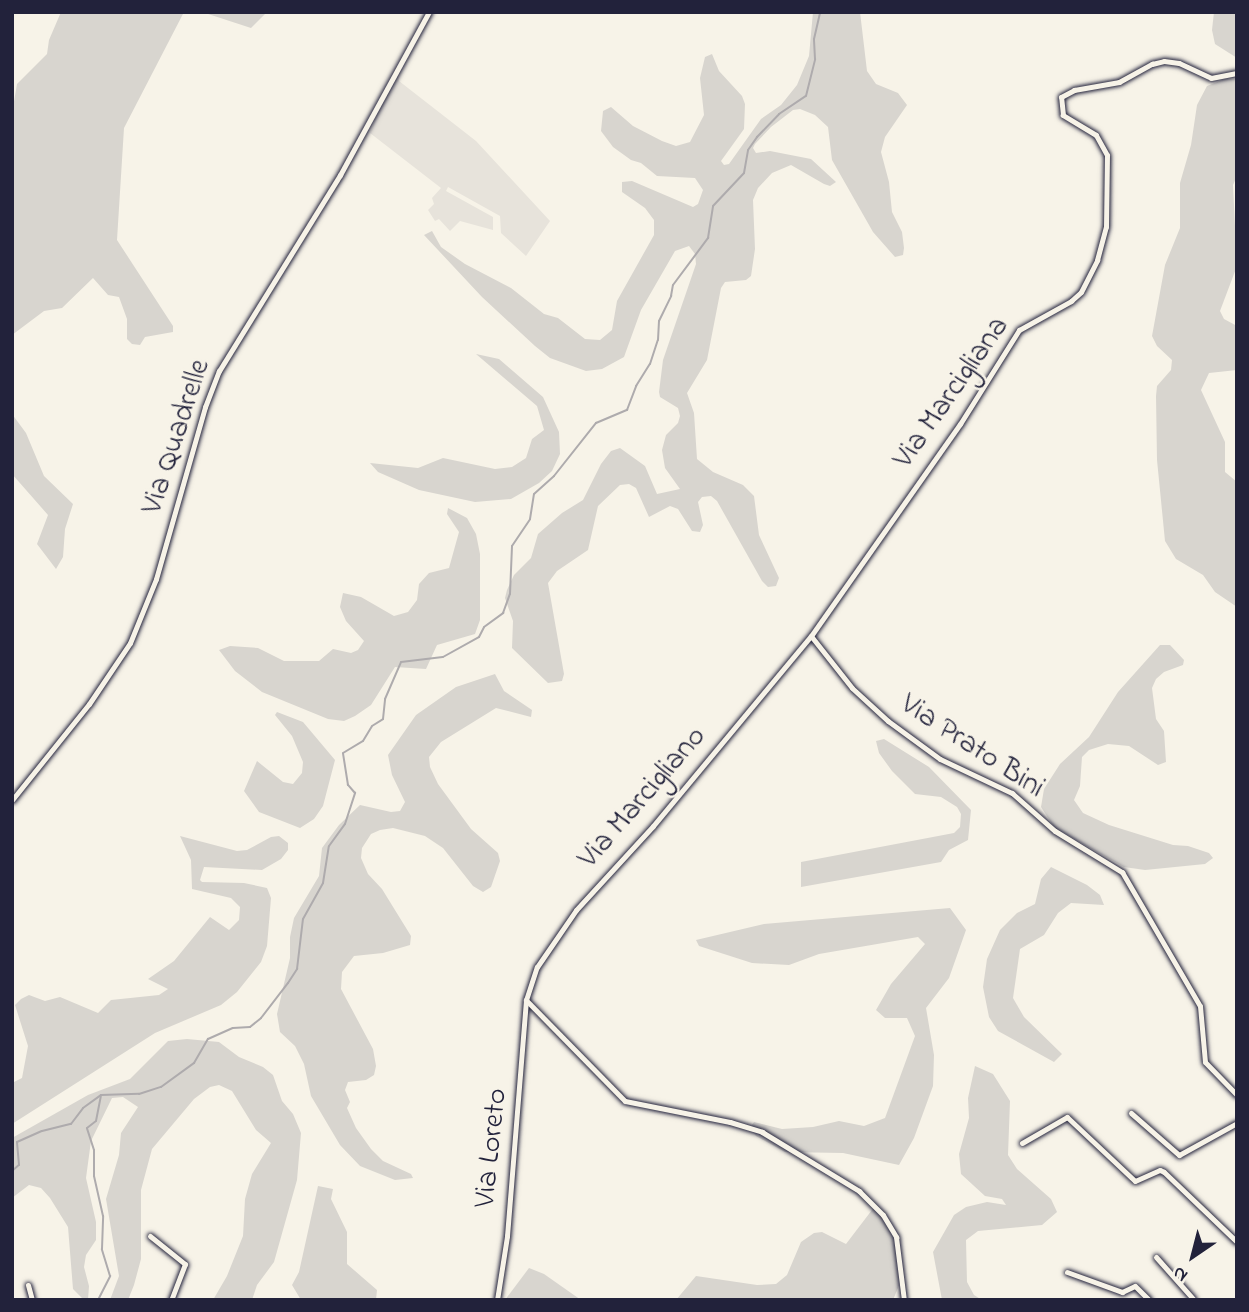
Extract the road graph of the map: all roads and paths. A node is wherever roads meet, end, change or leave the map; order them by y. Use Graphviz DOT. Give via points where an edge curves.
graph roads {
  1 [pos="429,12"];
  2 [pos="1237,73"];
  3 [pos="811,636"];
  4 [pos="12,800"];
  5 [pos="526,1000"];
  6 [pos="1237,1094"];
  7 [pos="1131,1113"];
  8 [pos="1237,1123"];
  9 [pos="1022,1143"];
  10 [pos="150,1236"];
  11 [pos="1237,1242"];
  12 [pos="1156,1257"];
  13 [pos="1067,1272"];
  14 [pos="29,1285"];
  15 [pos="32,1300"];
  16 [pos="171,1300"];
  17 [pos="496,1300"];
  18 [pos="904,1300"];
  19 [pos="1149,1300"];
  20 [pos="1194,1300"];
  1 -- 4 [label="street, Via Quadrelle" via="336,182 220,368 162,562 134,635 89,704"];
  2 -- 3 [label="street, Via Marcigliana" via="1210,78 1164,61 1119,82 1074,90 1061,97 1063,115 1096,135 1107,152 1107,223 1093,269 1074,299 1028,323 1014,337"];
  3 -- 5 [label="street, Via Marcigliano" via="653,826 576,910 537,967"];
  3 -- 6 [label="street, Via Prato Bini" via="855,691 888,721 943,760 1012,793 1055,831 1122,872 1200,1006 1206,1063"];
  5 -- 17 [label="street, Via Loreto" via="507,1236"];
  5 -- 18 [label="street" via="623,1100 762,1132 864,1195 896,1237"];
  7 -- 8 [label="street" via="1180,1156"];
  9 -- 11 [label="street" via="1067,1117 1135,1181 1164,1172"];
  10 -- 16 [label="street" via="185,1264"];
  12 -- 20 [label="street"];
  13 -- 19 [label="street" via="1124,1293 1135,1286"];
  14 -- 15 [label="street"];
}
